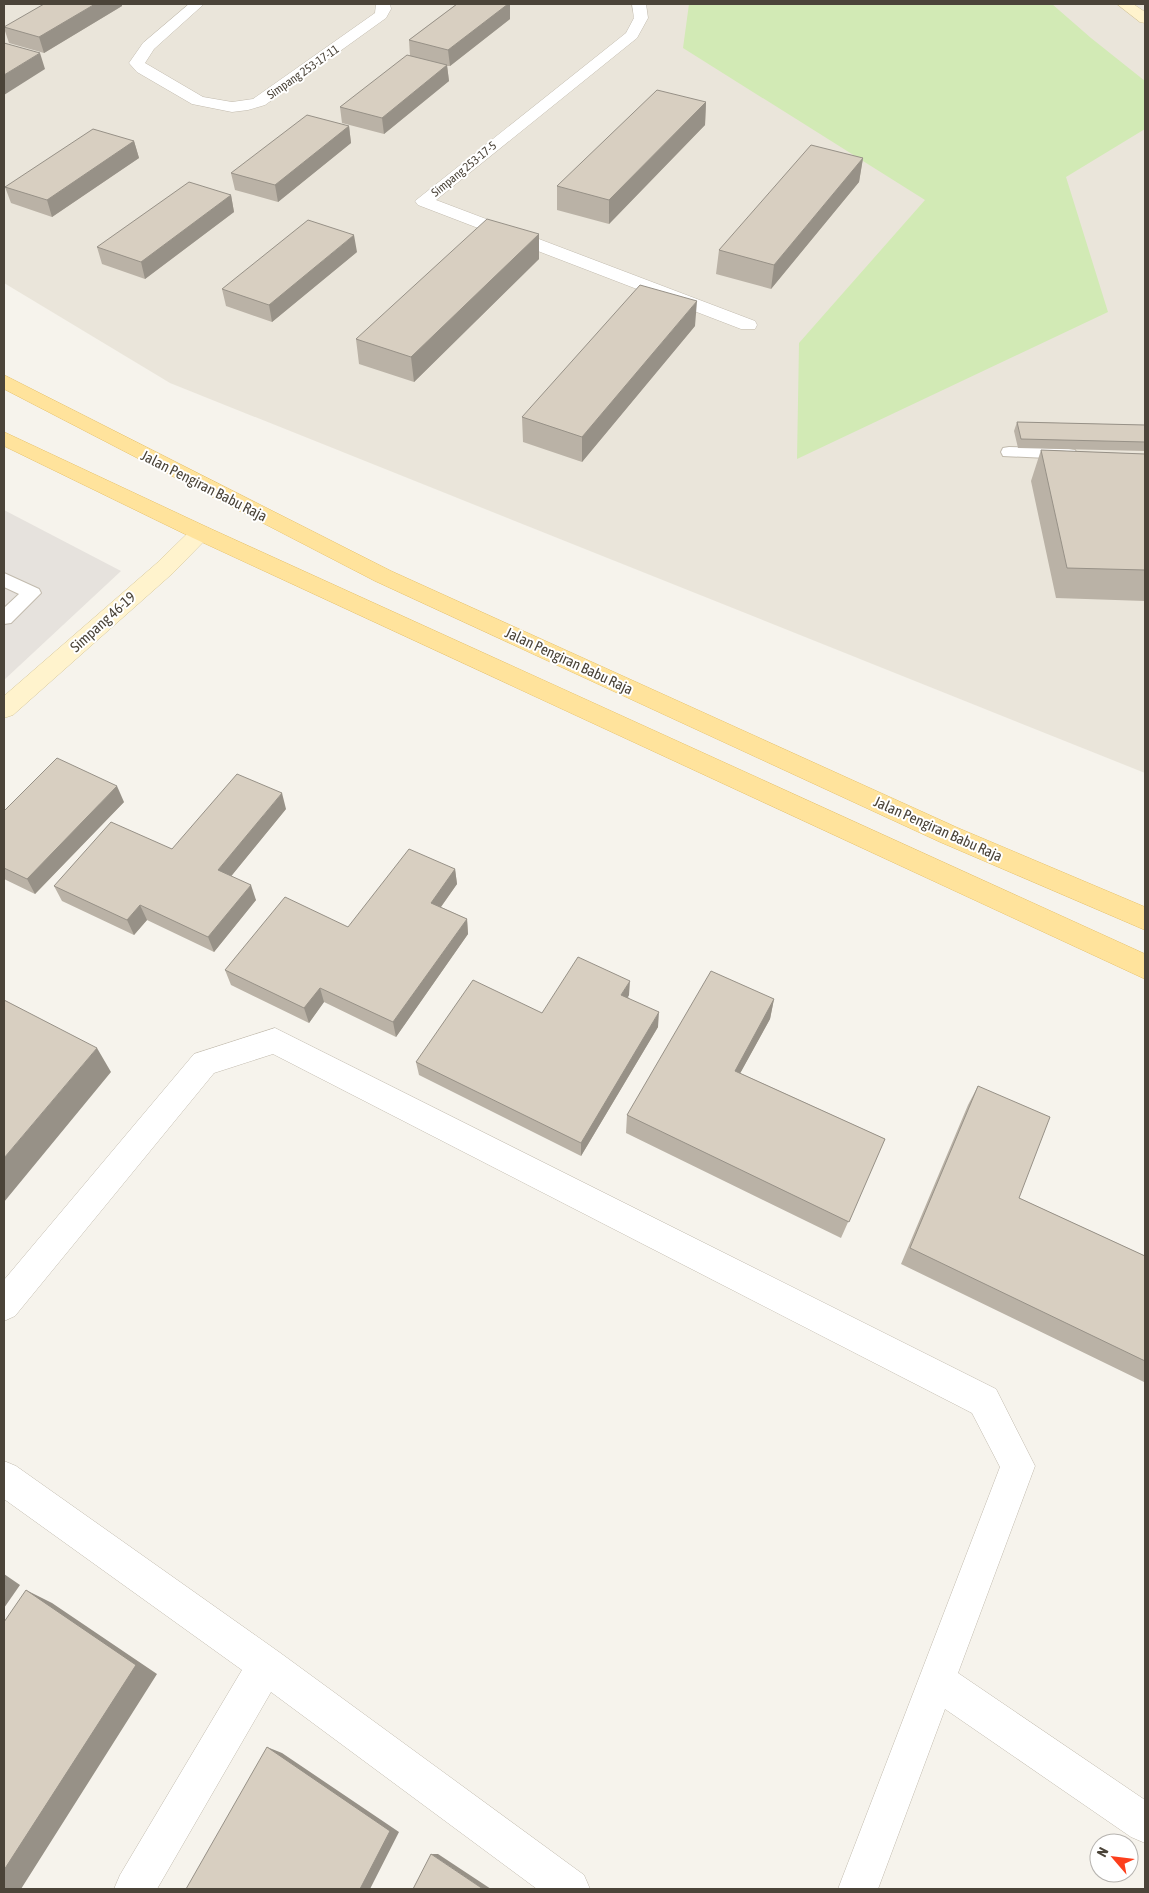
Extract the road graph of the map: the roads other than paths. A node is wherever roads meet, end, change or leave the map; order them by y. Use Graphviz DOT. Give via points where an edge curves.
graph roads {
  1 [pos="197,4"];
  2 [pos="383,4"];
  3 [pos="639,4"];
  4 [pos="1124,4"];
  5 [pos="1145,19"];
  6 [pos="748,325"];
  7 [pos="4,381"];
  8 [pos="4,438"];
  9 [pos="1009,452"];
  10 [pos="1087,454"];
  11 [pos="201,532"];
  12 [pos="4,579"];
  13 [pos="4,618"];
  14 [pos="4,709"];
  15 [pos="1145,919"];
  16 [pos="1145,967"];
  17 [pos="4,1305"];
  18 [pos="4,1478"];
  19 [pos="266,1666"];
  20 [pos="937,1681"];
  21 [pos="1145,1823"];
  22 [pos="134,1889"];
  23 [pos="570,1889"];
  24 [pos="858,1889"];
  1 -- 2 [label="street, Simpang 253-17-11" via="140,55 137,63 198,101 232,107 259,102 381,16"];
  3 -- 6 [label="street, Simpang 253-17-5" via="640,18 632,35 424,202"];
  4 -- 5 [label="street"];
  7 -- 15 [label="main road, Jalan Pengiran Babu Raja" via="383,576 949,835"];
  8 -- 11 [label="main road"];
  9 -- 10 [label="lane"];
  11 -- 14 [label="street, Simpang 46-19" via="165,568"];
  11 -- 16 [label="main road"];
  12 -- 13 [label="lane" via="32,593"];
  17 -- 20 [label="street" via="204,1063 275,1041 984,1401 1018,1466"];
  18 -- 19 [label="street"];
  19 -- 22 [label="street"];
  19 -- 23 [label="street"];
  20 -- 21 [label="street"];
  20 -- 24 [label="street"];
}
